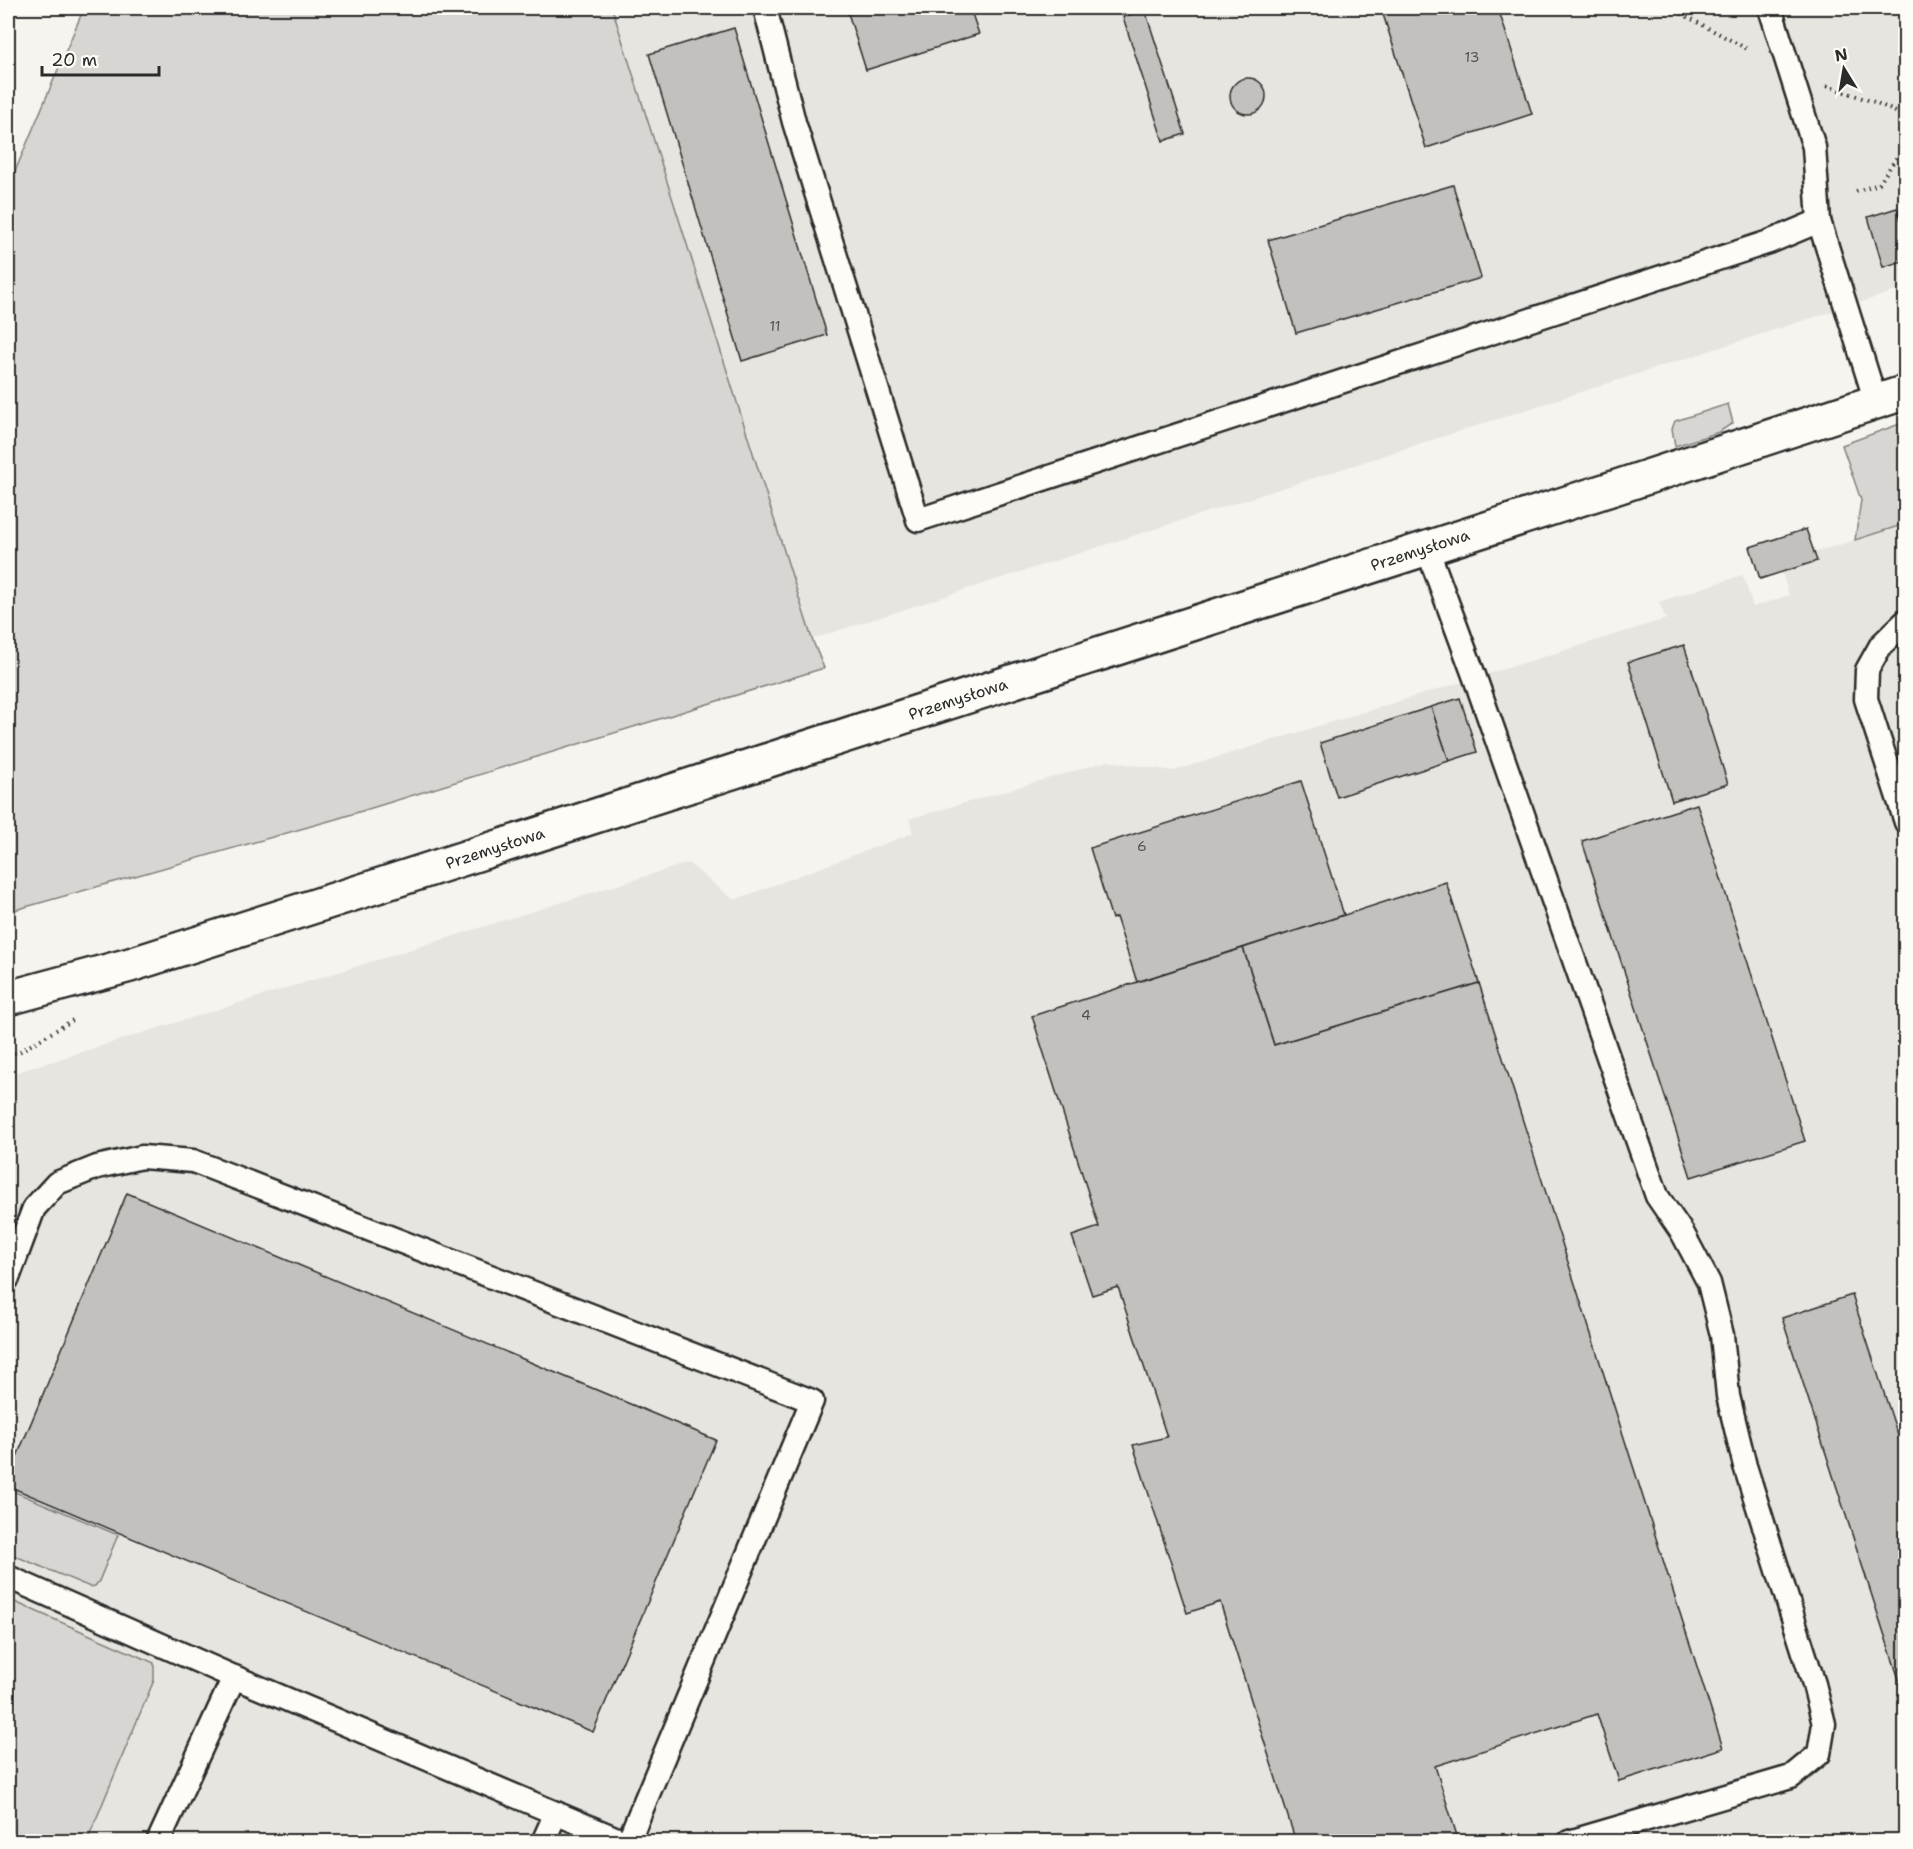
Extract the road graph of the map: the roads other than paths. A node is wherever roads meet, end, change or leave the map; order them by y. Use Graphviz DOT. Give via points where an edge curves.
graph roads {
  1 [pos="765,8"];
  2 [pos="1770,8"];
  3 [pos="1819,221"];
  4 [pos="1891,397"];
  5 [pos="1427,548"];
  6 [pos="1905,621"];
  7 [pos="1905,822"];
  8 [pos="8,998"];
  9 [pos="8,1278"];
  10 [pos="8,1577"];
  11 [pos="234,1677"];
  12 [pos="556,1813"];
  13 [pos="158,1842"];
  14 [pos="543,1842"];
  15 [pos="626,1842"];
  16 [pos="1569,1842"];
  1 -- 3 [label="lane" via="794,122 918,520 1758,246"];
  2 -- 3 [label="lane" via="1814,147"];
  3 -- 4 [label="lane"];
  4 -- 5 [label="street, Przemysłowa"];
  5 -- 8 [label="street, Przemysłowa" via="152,958"];
  5 -- 16 [label="lane" via="1657,1196 1709,1283 1722,1335 1728,1396 1745,1466 1824,1724 1819,1754 1791,1777"];
  6 -- 7 [label="lane" via="1881,645 1867,670 1866,699"];
  9 -- 15 [label="lane" via="34,1208 57,1183 97,1167 142,1157 193,1161 812,1401"];
  10 -- 11 [label="lane"];
  11 -- 12 [label="lane"];
  11 -- 13 [label="lane"];
  12 -- 14 [label="lane"];
  12 -- 15 [label="lane"];
}
